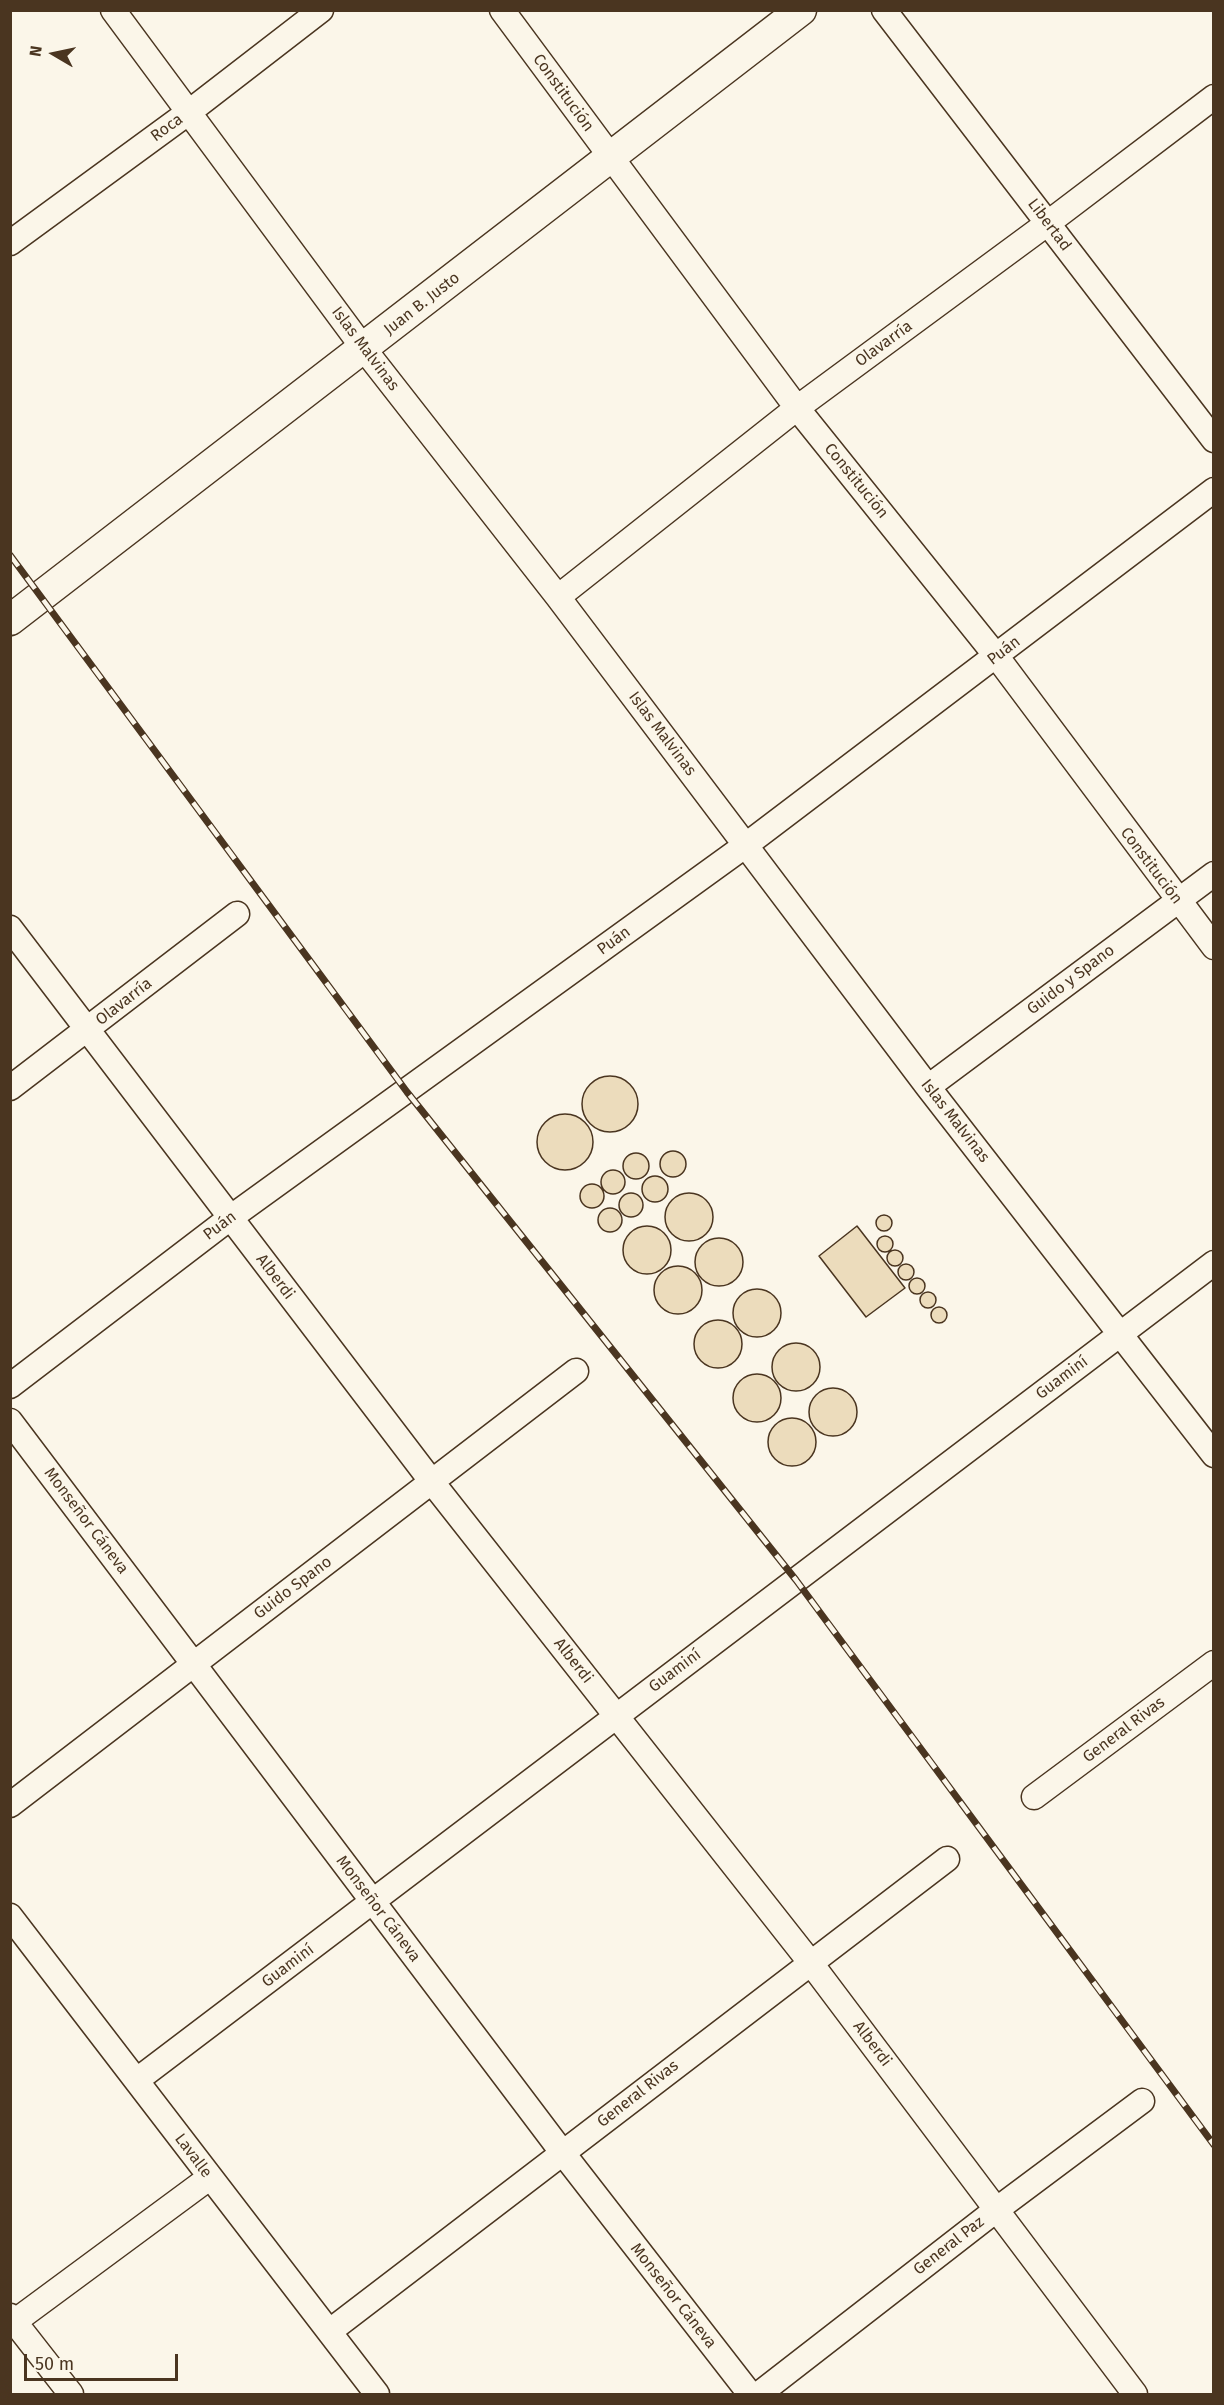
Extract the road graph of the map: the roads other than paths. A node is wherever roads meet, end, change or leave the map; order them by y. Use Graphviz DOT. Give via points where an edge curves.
graph roads {
  1 [pos="113,10"];
  2 [pos="321,10"];
  3 [pos="502,10"];
  4 [pos="801,10"];
  5 [pos="884,10"];
  6 [pos="1214,97"];
  7 [pos="189,112"];
  8 [pos="610,157"];
  9 [pos="1048,224"];
  10 [pos="10,243"];
  11 [pos="364,349"];
  12 [pos="797,408"];
  13 [pos="1214,440"];
  14 [pos="1214,490"];
  15 [pos="558,597"];
  16 [pos="10,620"];
  17 [pos="997,657"];
  18 [pos="746,845"];
  19 [pos="1214,874"];
  20 [pos="1177,901"];
  21 [pos="237,914"];
  22 [pos="10,928"];
  23 [pos="1214,947"];
  24 [pos="88,1030"];
  25 [pos="928,1087"];
  26 [pos="10,1088"];
  27 [pos="230,1218"];
  28 [pos="1214,1263"];
  29 [pos="1121,1333"];
  30 [pos="576,1371"];
  31 [pos="10,1386"];
  32 [pos="10,1421"];
  33 [pos="1214,1455"];
  34 [pos="432,1482"];
  35 [pos="1214,1663"];
  36 [pos="193,1664"];
  37 [pos="616,1715"];
  38 [pos="1034,1797"];
  39 [pos="10,1805"];
  40 [pos="947,1859"];
  41 [pos="373,1902"];
  42 [pos="10,1916"];
  43 [pos="810,1962"];
  44 [pos="136,2080"];
  45 [pos="1142,2101"];
  46 [pos="562,2152"];
  47 [pos="209,2178"];
  48 [pos="996,2210"];
  49 [pos="12,2321"];
  50 [pos="330,2331"];
  51 [pos="71,2394"];
  52 [pos="376,2394"];
  53 [pos="750,2394"];
  54 [pos="759,2394"];
  55 [pos="1135,2394"];
  1 -- 7 [label="street, Islas Malvinas"];
  2 -- 7 [label="street, Roca"];
  3 -- 8 [label="street, Constitución"];
  4 -- 8 [label="main road, Juan B. Justo"];
  5 -- 9 [label="street, Libertad"];
  6 -- 9 [label="street, Olavarría"];
  7 -- 10 [label="street, Roca"];
  7 -- 11 [label="street, Islas Malvinas"];
  8 -- 11 [label="main road, Juan B. Justo"];
  8 -- 12 [label="street, Constitución"];
  9 -- 12 [label="street, Olavarría"];
  9 -- 13 [label="street, Libertad"];
  11 -- 15 [label="street, Islas Malvinas"];
  11 -- 16 [label="main road, Juan B. Justo"];
  12 -- 15 [label="street, Olavarría"];
  12 -- 17 [label="street, Constitución"];
  14 -- 17 [label="street, Puán"];
  15 -- 18 [label="street, Islas Malvinas"];
  17 -- 18 [label="street, Puán"];
  17 -- 20 [label="street, Constitución"];
  18 -- 25 [label="street, Islas Malvinas"];
  18 -- 27 [label="street, Puán"];
  19 -- 20 [label="street, Guido y Spano"];
  20 -- 23 [label="street, Constitución"];
  20 -- 25 [label="street, Guido y Spano"];
  21 -- 24 [label="street, Olavarría"];
  22 -- 24 [label="street, Alberdi"];
  24 -- 26 [label="street, Olavarría"];
  24 -- 27 [label="street, Alberdi"];
  25 -- 29 [label="street, Islas Malvinas"];
  27 -- 31 [label="street, Puán"];
  27 -- 34 [label="street, Alberdi"];
  28 -- 29 [label="street, Guaminí"];
  29 -- 33 [label="street, Islas Malvinas"];
  29 -- 37 [label="street, Guaminí"];
  30 -- 34 [label="street, Guido Spano"];
  32 -- 36 [label="street, Monseñor Cáneva"];
  34 -- 36 [label="street, Guido Spano"];
  34 -- 37 [label="street, Alberdi"];
  35 -- 38 [label="street, General Rivas"];
  36 -- 39 [label="street, Guido Spano"];
  36 -- 41 [label="street, Monseñor Cáneva"];
  37 -- 41 [label="street, Guaminí"];
  37 -- 43 [label="street, Alberdi"];
  40 -- 43 [label="street, General Rivas"];
  41 -- 44 [label="street, Guaminí"];
  41 -- 46 [label="street, Monseñor Cáneva"];
  42 -- 44 [label="street, Lavalle"];
  43 -- 46 [label="street, General Rivas"];
  43 -- 48 [label="street, Alberdi"];
  44 -- 47 [label="street, Lavalle"];
  45 -- 48 [label="street, General Paz"];
  46 -- 50 [label="street, General Rivas"];
  46 -- 53 [label="street, Monseñor Cáneva"];
  47 -- 49 [label="street"];
  47 -- 50 [label="street, Lavalle"];
  48 -- 54 [label="street, General Paz"];
  48 -- 55 [label="street, Alberdi"];
  49 -- 51 [label="street"];
  50 -- 52 [label="street, Lavalle"];
}
